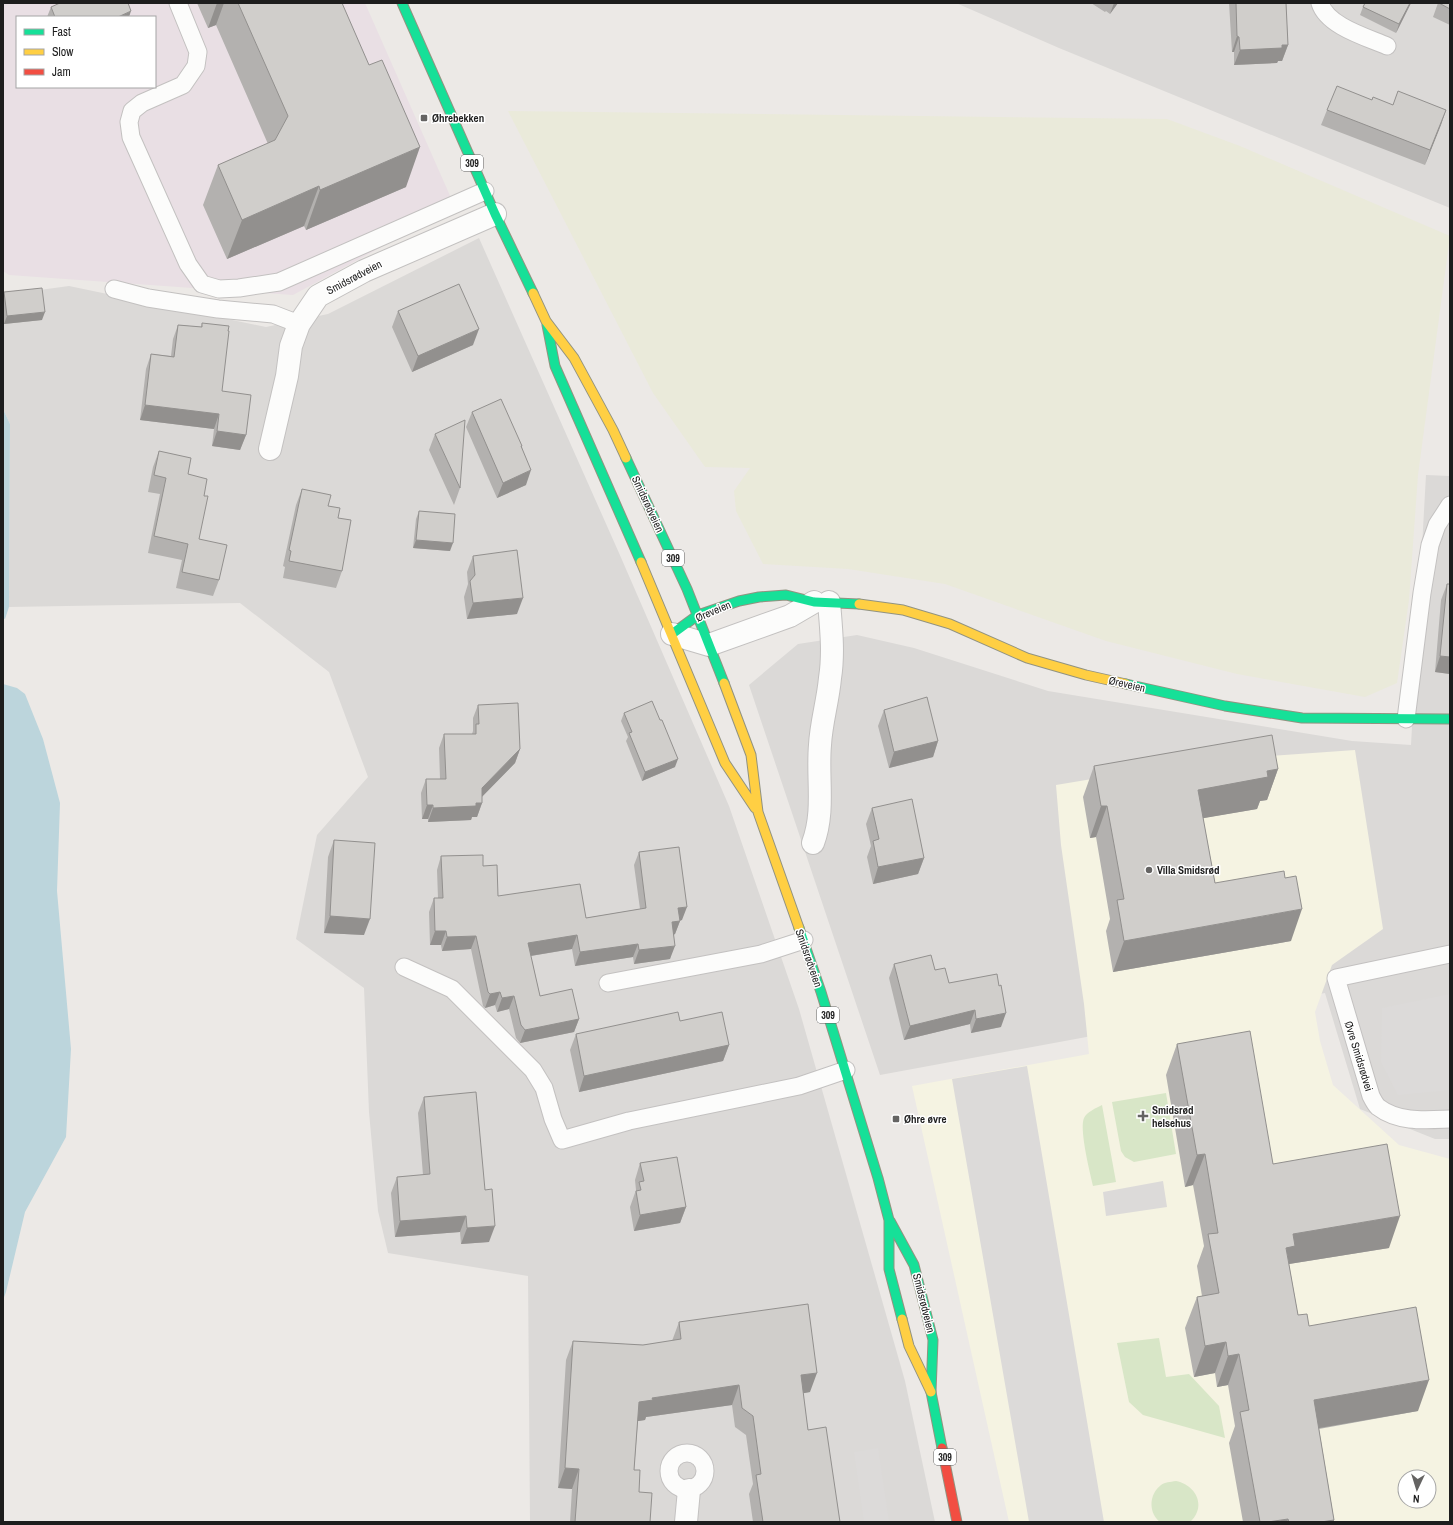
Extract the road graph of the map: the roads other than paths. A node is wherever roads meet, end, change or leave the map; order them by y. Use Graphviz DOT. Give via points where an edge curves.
graph roads {
  1 [pos="178,3"];
  2 [pos="402,3"];
  3 [pos="1320,3"];
  4 [pos="1387,46"];
  5 [pos="485,191"];
  6 [pos="495,214"];
  7 [pos="114,289"];
  8 [pos="546,321"];
  9 [pos="299,324"];
  10 [pos="270,449"];
  11 [pos="1450,505"];
  12 [pos="821,602"];
  13 [pos="698,616"];
  14 [pos="672,634"];
  15 [pos="710,645"];
  16 [pos="1406,719"];
  17 [pos="1450,719"];
  18 [pos="758,812"];
  19 [pos="813,843"];
  20 [pos="804,940"];
  21 [pos="1450,954"];
  22 [pos="404,967"];
  23 [pos="608,983"];
  24 [pos="846,1070"];
  25 [pos="1450,1119"];
  26 [pos="889,1220"];
  27 [pos="931,1392"];
  28 [pos="689,1490"];
  29 [pos="686,1522"];
  30 [pos="957,1522"];
  1 -- 5 [label="lane" via="198,52 196,66 183,85 142,103 132,111 131,137 188,264 202,284 219,288 239,288 279,282"];
  2 -- 5 [label="main road, Smidsrødveien / 309"];
  3 -- 4 [label="lane" via="1322,9 1336,23"];
  5 -- 6 [label="main road, Smidsrødveien / 309"];
  6 -- 8 [label="main road, Smidsrødveien / 309"];
  6 -- 9 [label="street, Smidsrødveien" via="364,271 318,296"];
  7 -- 9 [label="lane" via="148,298 218,309 273,314"];
  8 -- 13 [label="main road, Smidsrødveien / 309" via="574,358 613,430"];
  8 -- 14 [label="main road, Smidsrødveien / 309" via="555,366"];
  9 -- 10 [label="street, Smidsrødveien" via="291,346 287,376"];
  11 -- 16 [label="lane" via="1437,525 1430,545"];
  12 -- 13 [label="main road, Øreveien" via="786,595 759,597 732,603"];
  12 -- 15 [label="street"];
  12 -- 16 [label="main road, Øreveien" via="903,610 950,624 1027,658 1086,675 1225,706 1302,718"];
  12 -- 19 [label="street" via="832,641 831,677 820,745 821,802 818,831"];
  13 -- 14 [label="main road, Øreveien"];
  13 -- 15 [label="main road, Smidsrødveien / 309"];
  14 -- 15 [label="street"];
  14 -- 18 [label="main road, Smidsrødveien / 309" via="725,763"];
  15 -- 18 [label="main road, Smidsrødveien / 309" via="751,756"];
  16 -- 17 [label="main road, Øreveien"];
  18 -- 20 [label="main road, Smidsrødveien / 309"];
  20 -- 23 [label="lane" via="761,954"];
  20 -- 24 [label="main road, Smidsrødveien / 309"];
  21 -- 25 [label="lane, Øvre Smidsrødvei" via="1336,978 1371,1096 1377,1106 1396,1115 1416,1120"];
  22 -- 24 [label="lane" via="452,989 533,1070 544,1088 562,1140 628,1121 799,1086"];
  24 -- 26 [label="main road, Smidsrødveien / 309"];
  26 -- 27 [label="main road, Smidsrødveien / 309" via="889,1269 910,1346"];
  26 -- 27 [label="main road, Smidsrødveien / 309" via="914,1265 933,1340"];
  27 -- 30 [label="main road, Smidsrødveien / 309"];
  28 -- 29 [label="street"];
}
